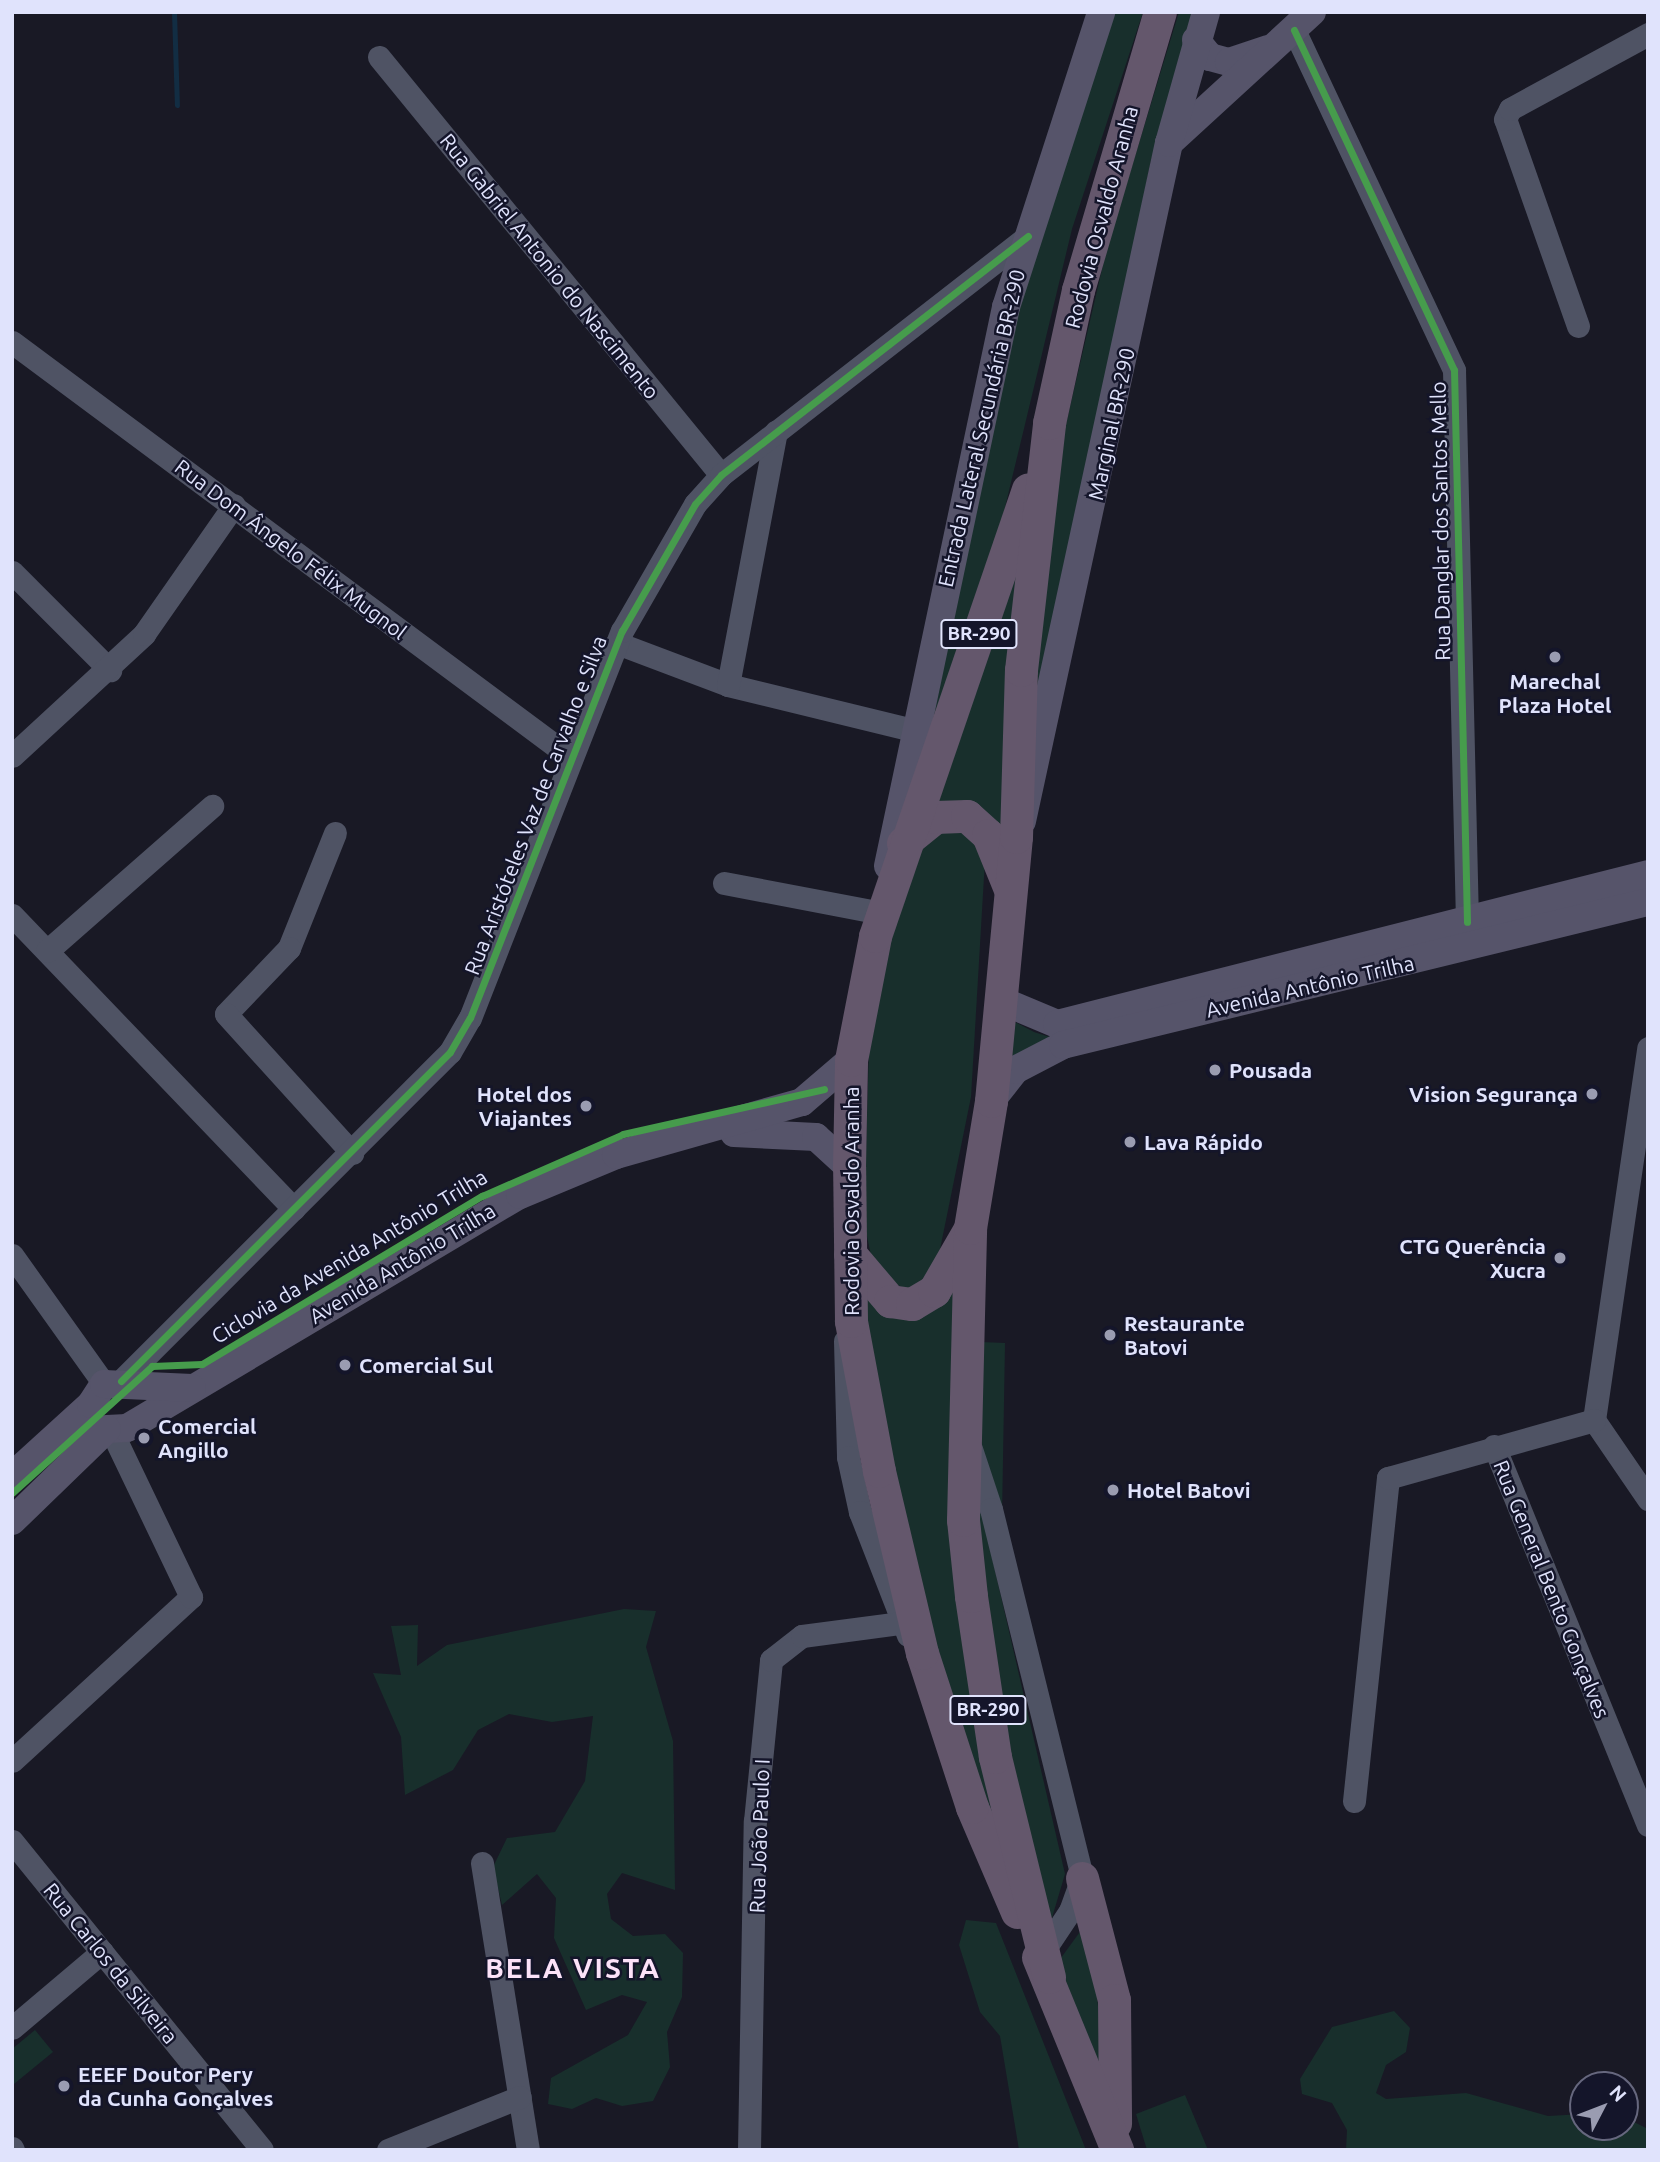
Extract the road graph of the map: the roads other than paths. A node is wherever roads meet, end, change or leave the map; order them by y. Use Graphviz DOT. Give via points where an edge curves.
graph roads {
  1 [pos="1101,12"];
  2 [pos="1160,12"];
  3 [pos="1206,12"];
  4 [pos="1295,29"];
  5 [pos="1648,34"];
  6 [pos="1196,40"];
  7 [pos="379,57"];
  8 [pos="1169,143"];
  9 [pos="1028,236"];
  10 [pos="960,289"];
  11 [pos="1006,307"];
  12 [pos="1578,326"];
  13 [pos="12,342"];
  14 [pos="1049,423"];
  15 [pos="776,431"];
  16 [pos="720,475"];
  17 [pos="234,505"];
  18 [pos="12,572"];
  19 [pos="617,643"];
  20 [pos="110,670"];
  21 [pos="728,685"];
  22 [pos="913,730"];
  23 [pos="12,756"];
  24 [pos="569,757"];
  25 [pos="212,806"];
  26 [pos="335,833"];
  27 [pos="1016,837"];
  28 [pos="903,844"];
  29 [pos="1648,874"];
  30 [pos="724,883"];
  31 [pos="1010,890"];
  32 [pos="1648,902"];
  33 [pos="884,903"];
  34 [pos="12,915"];
  35 [pos="1467,922"];
  36 [pos="47,951"];
  37 [pos="1000,1000"];
  38 [pos="1060,1035"];
  39 [pos="1648,1048"];
  40 [pos="851,1060"];
  41 [pos="991,1101"];
  42 [pos="699,1132"];
  43 [pos="352,1153"];
  44 [pos="849,1167"];
  45 [pos="293,1209"];
  46 [pos="970,1228"];
  47 [pos="850,1254"];
  48 [pos="12,1255"];
  49 [pos="851,1321"];
  50 [pos="195,1388"];
  51 [pos="112,1389"];
  52 [pos="1594,1420"];
  53 [pos="118,1427"];
  54 [pos="967,1437"];
  55 [pos="1494,1446"];
  56 [pos="12,1476"];
  57 [pos="1648,1499"];
  58 [pos="12,1521"];
  59 [pos="899,1623"];
  60 [pos="922,1653"];
  61 [pos="12,1761"];
  62 [pos="1353,1801"];
  63 [pos="1648,1825"];
  64 [pos="12,1841"];
  65 [pos="482,1863"];
  66 [pos="1082,1878"];
  67 [pos="102,1951"];
  68 [pos="1047,1962"];
  69 [pos="12,2028"];
  70 [pos="520,2097"];
  71 [pos="262,2150"];
  72 [pos="388,2150"];
  73 [pos="528,2150"];
  74 [pos="748,2150"];
  75 [pos="1117,2150"];
  1 -- 9 [label="main road, Entrada Lateral Secundária BR-290"];
  2 -- 14 [label="highway, Rodovia Osvaldo Aranha / BR-290" via="1078,290"];
  3 -- 6 [label="main road, Marginal BR-290"];
  4 -- 6 [label="main road" via="1229,62 1210,57"];
  4 -- 8 [label="main road"];
  4 -- 35 [label="street, Rua Danglar dos Santos Mello" via="1454,370"];
  5 -- 12 [label="street" via="1510,109 1505,119"];
  6 -- 8 [label="main road, Marginal BR-290"];
  7 -- 16 [label="street, Rua Gabriel Antonio do Nascimento"];
  8 -- 27 [label="main road, Marginal BR-290" via="1059,673"];
  9 -- 10 [label="street, Rua Aristóteles Vaz de Carvalho e Silva"];
  9 -- 11 [label="main road, Entrada Lateral Secundária BR-290"];
  10 -- 11 [label="street" via="984,286"];
  10 -- 15 [label="street, Rua Aristóteles Vaz de Carvalho e Silva"];
  11 -- 22 [label="main road, Entrada Lateral Secundária BR-290"];
  13 -- 17 [label="street, Rua Dom Ângelo Félix Mugnol"];
  14 -- 27 [label="highway, Rodovia Osvaldo Aranha / BR-290" via="1021,670"];
  14 -- 28 [label="highway, Rodovia Osvaldo Aranha / BR-290"];
  15 -- 16 [label="street, Rua Aristóteles Vaz de Carvalho e Silva"];
  15 -- 21 [label="street"];
  16 -- 19 [label="street, Rua Aristóteles Vaz de Carvalho e Silva" via="669,540"];
  17 -- 20 [label="street" via="144,634"];
  17 -- 24 [label="street, Rua Dom Ângelo Félix Mugnol"];
  18 -- 20 [label="street"];
  19 -- 21 [label="street"];
  19 -- 24 [label="street, Rua Aristóteles Vaz de Carvalho e Silva"];
  20 -- 23 [label="street"];
  21 -- 22 [label="street"];
  22 -- 33 [label="main road, Entrada Lateral Secundária BR-290"];
  24 -- 43 [label="street, Rua Aristóteles Vaz de Carvalho e Silva" via="470,1018 450,1052"];
  25 -- 36 [label="street"];
  26 -- 43 [label="street" via="289,948 231,1003 228,1022"];
  27 -- 31 [label="highway, Rodovia Osvaldo Aranha / BR-290"];
  28 -- 31 [label="highway, BR-290" via="934,817 967,816 988,835"];
  28 -- 33 [label="highway, Rodovia Osvaldo Aranha / BR-290"];
  29 -- 35 [label="main road, Avenida Antônio Trilha"];
  30 -- 33 [label="street"];
  31 -- 37 [label="highway, Rodovia Osvaldo Aranha / BR-290"];
  32 -- 38 [label="main road, Avenida Antônio Trilha"];
  33 -- 40 [label="highway, Rodovia Osvaldo Aranha / BR-290"];
  34 -- 36 [label="street"];
  35 -- 38 [label="main road, Avenida Antônio Trilha"];
  36 -- 45 [label="street"];
  37 -- 38 [label="main road"];
  37 -- 41 [label="highway, Rodovia Osvaldo Aranha / BR-290"];
  38 -- 41 [label="main road, Avenida Antônio Trilha" via="1015,1070"];
  39 -- 52 [label="street"];
  40 -- 42 [label="main road, Avenida Antônio Trilha" via="802,1102"];
  40 -- 44 [label="highway, Rodovia Osvaldo Aranha / BR-290"];
  41 -- 46 [label="highway, Rodovia Osvaldo Aranha / BR-290"];
  42 -- 44 [label="main road, Avenida Antônio Trilha" via="800,1133 828,1143"];
  42 -- 50 [label="main road, Avenida Antônio Trilha" via="616,1155 520,1195"];
  43 -- 45 [label="street, Rua Aristóteles Vaz de Carvalho e Silva"];
  44 -- 47 [label="highway, Rodovia Osvaldo Aranha / BR-290"];
  45 -- 51 [label="street, Rua Aristóteles Vaz de Carvalho e Silva"];
  46 -- 47 [label="highway, BR-290" via="934,1291 912,1304 890,1301"];
  46 -- 54 [label="highway, Rodovia Osvaldo Aranha / BR-290"];
  47 -- 49 [label="highway, Rodovia Osvaldo Aranha / BR-290"];
  48 -- 51 [label="street"];
  49 -- 59 [label="street" via="843,1354 848,1457"];
  49 -- 60 [label="highway, Rodovia Osvaldo Aranha / BR-290"];
  50 -- 51 [label="main road"];
  50 -- 53 [label="main road, Avenida Antônio Trilha"];
  51 -- 53 [label="main road"];
  51 -- 53 [label="main road" via="141,1404"];
  51 -- 56 [label="main road"];
  52 -- 55 [label="street, Rua General Bento Gonçalves"];
  52 -- 57 [label="street"];
  53 -- 58 [label="main road, Avenida Antônio Trilha"];
  53 -- 61 [label="street" via="191,1597"];
  54 -- 66 [label="street" via="991,1509"];
  54 -- 68 [label="highway, Rodovia Osvaldo Aranha / BR-290" via="963,1520 995,1757"];
  55 -- 62 [label="street" via="1388,1478"];
  55 -- 63 [label="street, Rua General Bento Gonçalves"];
  59 -- 60 [label="street"];
  59 -- 74 [label="street, Rua João Paulo I" via="802,1636 771,1660 755,1821"];
  60 -- 68 [label="highway, Rodovia Osvaldo Aranha / BR-290" via="972,1807"];
  64 -- 67 [label="street, Rua Carlos da Silveira"];
  65 -- 70 [label="street"];
  66 -- 68 [label="street"];
  66 -- 75 [label="highway" via="1114,2000"];
  67 -- 69 [label="street"];
  67 -- 71 [label="street, Rua Carlos da Silveira"];
  68 -- 75 [label="highway, Rodovia Osvaldo Aranha / BR-290"];
  70 -- 72 [label="street"];
  70 -- 73 [label="street"];
}
